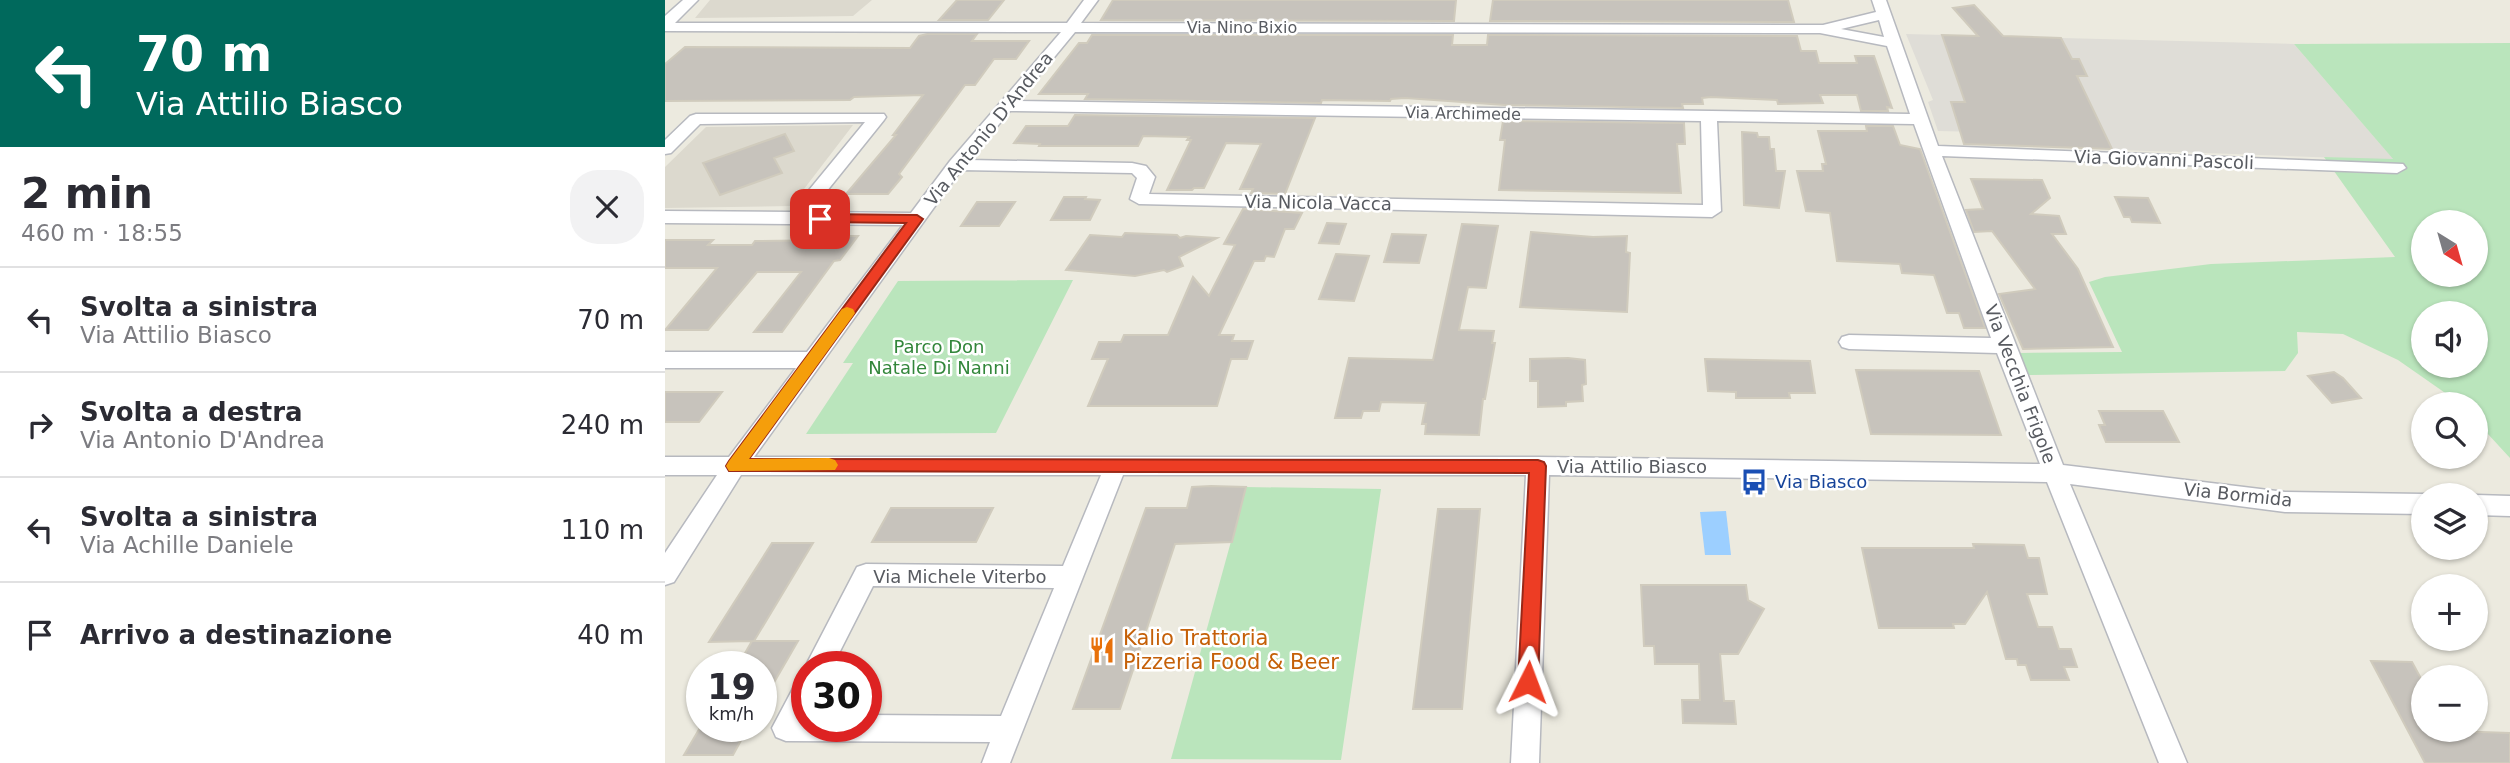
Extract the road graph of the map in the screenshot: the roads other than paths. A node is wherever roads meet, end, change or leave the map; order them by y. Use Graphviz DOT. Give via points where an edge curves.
graph roads {
  1 [pos="691,0"];
  2 [pos="1091,0"];
  3 [pos="1882,7"];
  4 [pos="665,26"];
  5 [pos="1072,27"];
  6 [pos="1820,29"];
  7 [pos="1893,43"];
  8 [pos="1007,106"];
  9 [pos="1709,116"];
  10 [pos="1919,119"];
  11 [pos="665,149"];
  12 [pos="1931,151"];
  13 [pos="956,165"];
  14 [pos="2397,168"];
  15 [pos="665,217"];
  16 [pos="795,219"];
  17 [pos="917,219"];
  18 [pos="1849,342"];
  19 [pos="2006,346"];
  20 [pos="665,360"];
  21 [pos="812,360"];
  22 [pos="1116,465"];
  23 [pos="665,466"];
  24 [pos="735,466"];
  25 [pos="1538,466"];
  26 [pos="2054,473"];
  27 [pos="2411,504"];
  28 [pos="2488,505"];
  29 [pos="2510,506"];
  30 [pos="665,574"];
  31 [pos="1071,576"];
  32 [pos="826,651"];
  33 [pos="882,728"];
  34 [pos="1010,729"];
  35 [pos="996,763"];
  36 [pos="1525,763"];
  37 [pos="2173,763"];
  1 -- 4 [label="street"];
  2 -- 5 [label="street, Via Antonio D'Andrea"];
  3 -- 6 [label="street, Via Nino Bixio"];
  3 -- 7 [label="street, Via Vecchia Frigole"];
  4 -- 5 [label="street, Via Nino Bixio"];
  5 -- 6 [label="street, Via Nino Bixio"];
  5 -- 8 [label="street, Via Antonio D'Andrea"];
  6 -- 7 [label="street, Via Nino Bixio"];
  7 -- 10 [label="street, Via Vecchia Frigole"];
  8 -- 9 [label="street, Via Archimede"];
  8 -- 13 [label="street, Via Antonio D'Andrea"];
  9 -- 10 [label="street, Via Archimede"];
  9 -- 13 [label="street, Via Nicola Vacca" via="1712,211 1139,199 1146,177 1132,168"];
  10 -- 12 [label="street, Via Vecchia Frigole"];
  11 -- 16 [label="street" via="696,119 878,117"];
  12 -- 14 [label="street, Via Giovanni Pascoli"];
  12 -- 19 [label="street, Via Vecchia Frigole"];
  13 -- 17 [label="street, Via Antonio D'Andrea"];
  15 -- 16 [label="street"];
  16 -- 17 [label="street"];
  17 -- 21 [label="street, Via Antonio D'Andrea"];
  18 -- 19 [label="street"];
  19 -- 26 [label="street, Via Vecchia Frigole"];
  20 -- 21 [label="street"];
  21 -- 24 [label="street, Via Antonio D'Andrea"];
  22 -- 24 [label="street, Via Attilio Biasco"];
  22 -- 25 [label="street, Via Attilio Biasco"];
  22 -- 31 [label="street, Via Michele Viterbo"];
  23 -- 24 [label="street, Via Attilio Biasco"];
  24 -- 30 [label="street, Via Antonio D'Andrea"];
  25 -- 26 [label="street, Via Attilio Biasco"];
  25 -- 36 [label="street"];
  26 -- 27 [label="street, Via Bormida" via="2285,502"];
  26 -- 37 [label="street, Via Vecchia Frigole"];
  28 -- 29 [label="street"];
  31 -- 32 [label="street, Via Michele Viterbo" via="866,575"];
  31 -- 34 [label="street, Via Michele Viterbo"];
  33 -- 34 [label="street"];
  34 -- 35 [label="street, Via Michele Viterbo"];
}
